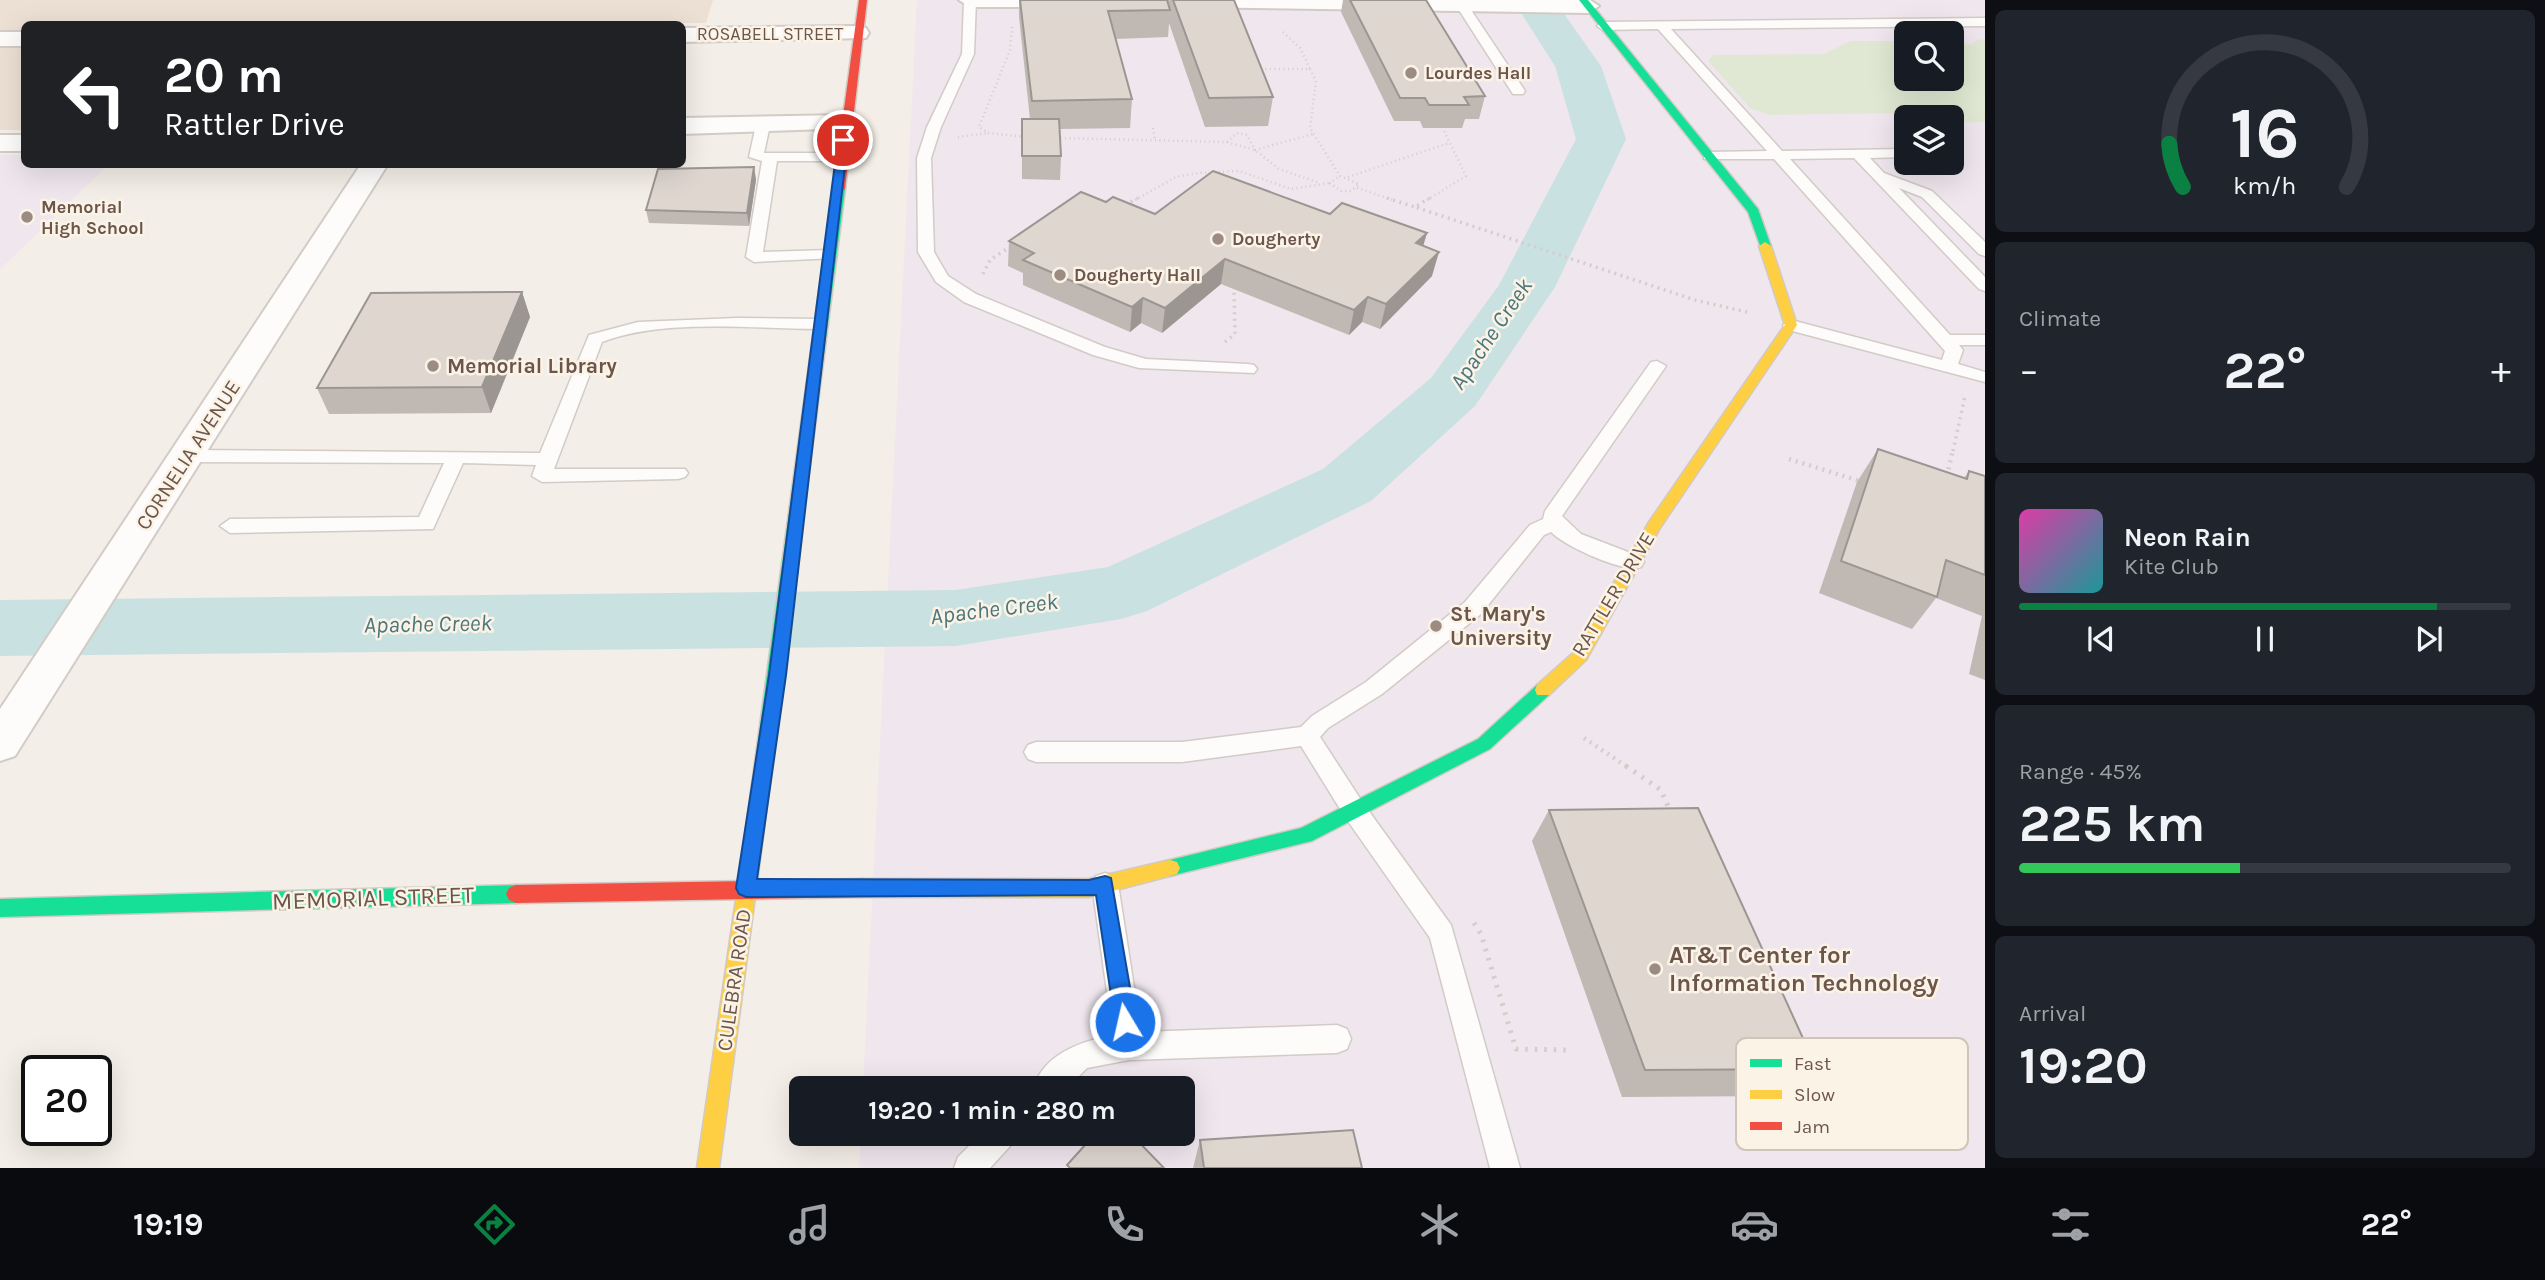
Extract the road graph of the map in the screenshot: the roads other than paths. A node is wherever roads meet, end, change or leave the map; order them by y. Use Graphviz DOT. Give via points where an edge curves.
graph roads {
  1 [pos="863,0"];
  2 [pos="970,0"];
  3 [pos="1087,0"];
  4 [pos="1156,0"];
  5 [pos="1585,3"];
  6 [pos="1463,7"];
  7 [pos="1985,22"];
  8 [pos="1661,25"];
  9 [pos="1603,26"];
  10 [pos="858,33"];
  11 [pos="686,34"];
  12 [pos="0,39"];
  13 [pos="21,39"];
  14 [pos="1518,91"];
  15 [pos="845,123"];
  16 [pos="686,125"];
  17 [pos="763,125"];
  18 [pos="0,143"];
  19 [pos="21,143"];
  20 [pos="1894,153"];
  21 [pos="1858,154"];
  22 [pos="1778,155"];
  23 [pos="1709,156"];
  24 [pos="770,157"];
  25 [pos="841,157"];
  26 [pos="372,168"];
  27 [pos="1878,175"];
  28 [pos="1985,251"];
  29 [pos="829,255"];
  30 [pos="1985,286"];
  31 [pos="1790,319"];
  32 [pos="820,324"];
  33 [pos="1945,340"];
  34 [pos="1985,340"];
  35 [pos="1657,366"];
  36 [pos="1948,367"];
  37 [pos="1248,369"];
  38 [pos="1985,377"];
  39 [pos="187,456"];
  40 [pos="456,457"];
  41 [pos="547,459"];
  42 [pos="678,473"];
  43 [pos="1553,522"];
  44 [pos="230,526"];
  45 [pos="1634,562"];
  46 [pos="1307,736"];
  47 [pos="0,744"];
  48 [pos="1036,752"];
  49 [pos="1354,810"];
  50 [pos="1105,884"];
  51 [pos="746,888"];
  52 [pos="0,908"];
  53 [pos="1337,1040"];
  54 [pos="1129,1046"];
  55 [pos="1058,1076"];
  56 [pos="990,1146"];
  57 [pos="708,1168"];
  58 [pos="969,1168"];
  59 [pos="1505,1168"];
  1 -- 10 [label="street, CULEBRA ROAD"];
  2 -- 3 [label="street"];
  2 -- 37 [label="lane" via="968,54 924,158 926,252 942,279 970,298 1099,351 1145,364"];
  4 -- 6 [label="street"];
  5 -- 6 [label="street"];
  5 -- 9 [label="street"];
  6 -- 14 [label="lane"];
  7 -- 8 [label="lane"];
  8 -- 9 [label="lane"];
  8 -- 22 [label="lane"];
  9 -- 23 [label="street"];
  10 -- 11 [label="street, ROSABELL STREET"];
  10 -- 15 [label="street, CULEBRA ROAD"];
  12 -- 13 [label="street"];
  15 -- 17 [label="street"];
  15 -- 25 [label="street, CULEBRA ROAD"];
  16 -- 17 [label="street"];
  17 -- 24 [label="lane" via="756,157"];
  18 -- 19 [label="street"];
  20 -- 21 [label="lane"];
  21 -- 22 [label="lane"];
  21 -- 27 [label="lane"];
  22 -- 23 [label="lane"];
  22 -- 33 [label="lane"];
  23 -- 31 [label="street" via="1754,211"];
  24 -- 25 [label="lane"];
  24 -- 29 [label="lane" via="754,257"];
  25 -- 29 [label="street, CULEBRA ROAD"];
  26 -- 39 [label="street, CORNELIA AVENUE"];
  27 -- 28 [label="lane" via="1927,194"];
  27 -- 30 [label="lane"];
  29 -- 32 [label="street, CULEBRA ROAD"];
  31 -- 36 [label="lane"];
  31 -- 45 [label="street, RATTLER DRIVE"];
  32 -- 41 [label="lane" via="644,326 606,332 596,339"];
  32 -- 51 [label="street, CULEBRA ROAD"];
  33 -- 34 [label="lane"];
  33 -- 36 [label="lane" via="1954,350"];
  35 -- 43 [label="lane" via="1552,516"];
  36 -- 38 [label="lane"];
  39 -- 40 [label="lane"];
  39 -- 47 [label="street, CORNELIA AVENUE"];
  40 -- 41 [label="lane"];
  40 -- 44 [label="lane" via="426,524"];
  41 -- 42 [label="lane" via="542,476"];
  43 -- 45 [label="lane" via="1565,535"];
  43 -- 46 [label="lane" via="1537,530 1473,608"];
  45 -- 49 [label="street, RATTLER DRIVE" via="1580,656 1484,744"];
  46 -- 48 [label="lane" via="1182,752"];
  46 -- 49 [label="lane"];
  49 -- 50 [label="street, RATTLER DRIVE" via="1306,835"];
  49 -- 59 [label="lane" via="1442,933"];
  50 -- 51 [label="street, RATTLER DRIVE" via="1089,888"];
  50 -- 54 [label="lane"];
  51 -- 52 [label="street, MEMORIAL STREET"];
  51 -- 57 [label="street, CULEBRA ROAD"];
  53 -- 54 [label="lane"];
  54 -- 55 [label="lane" via="1079,1056"];
  56 -- 58 [label="lane"];
}
